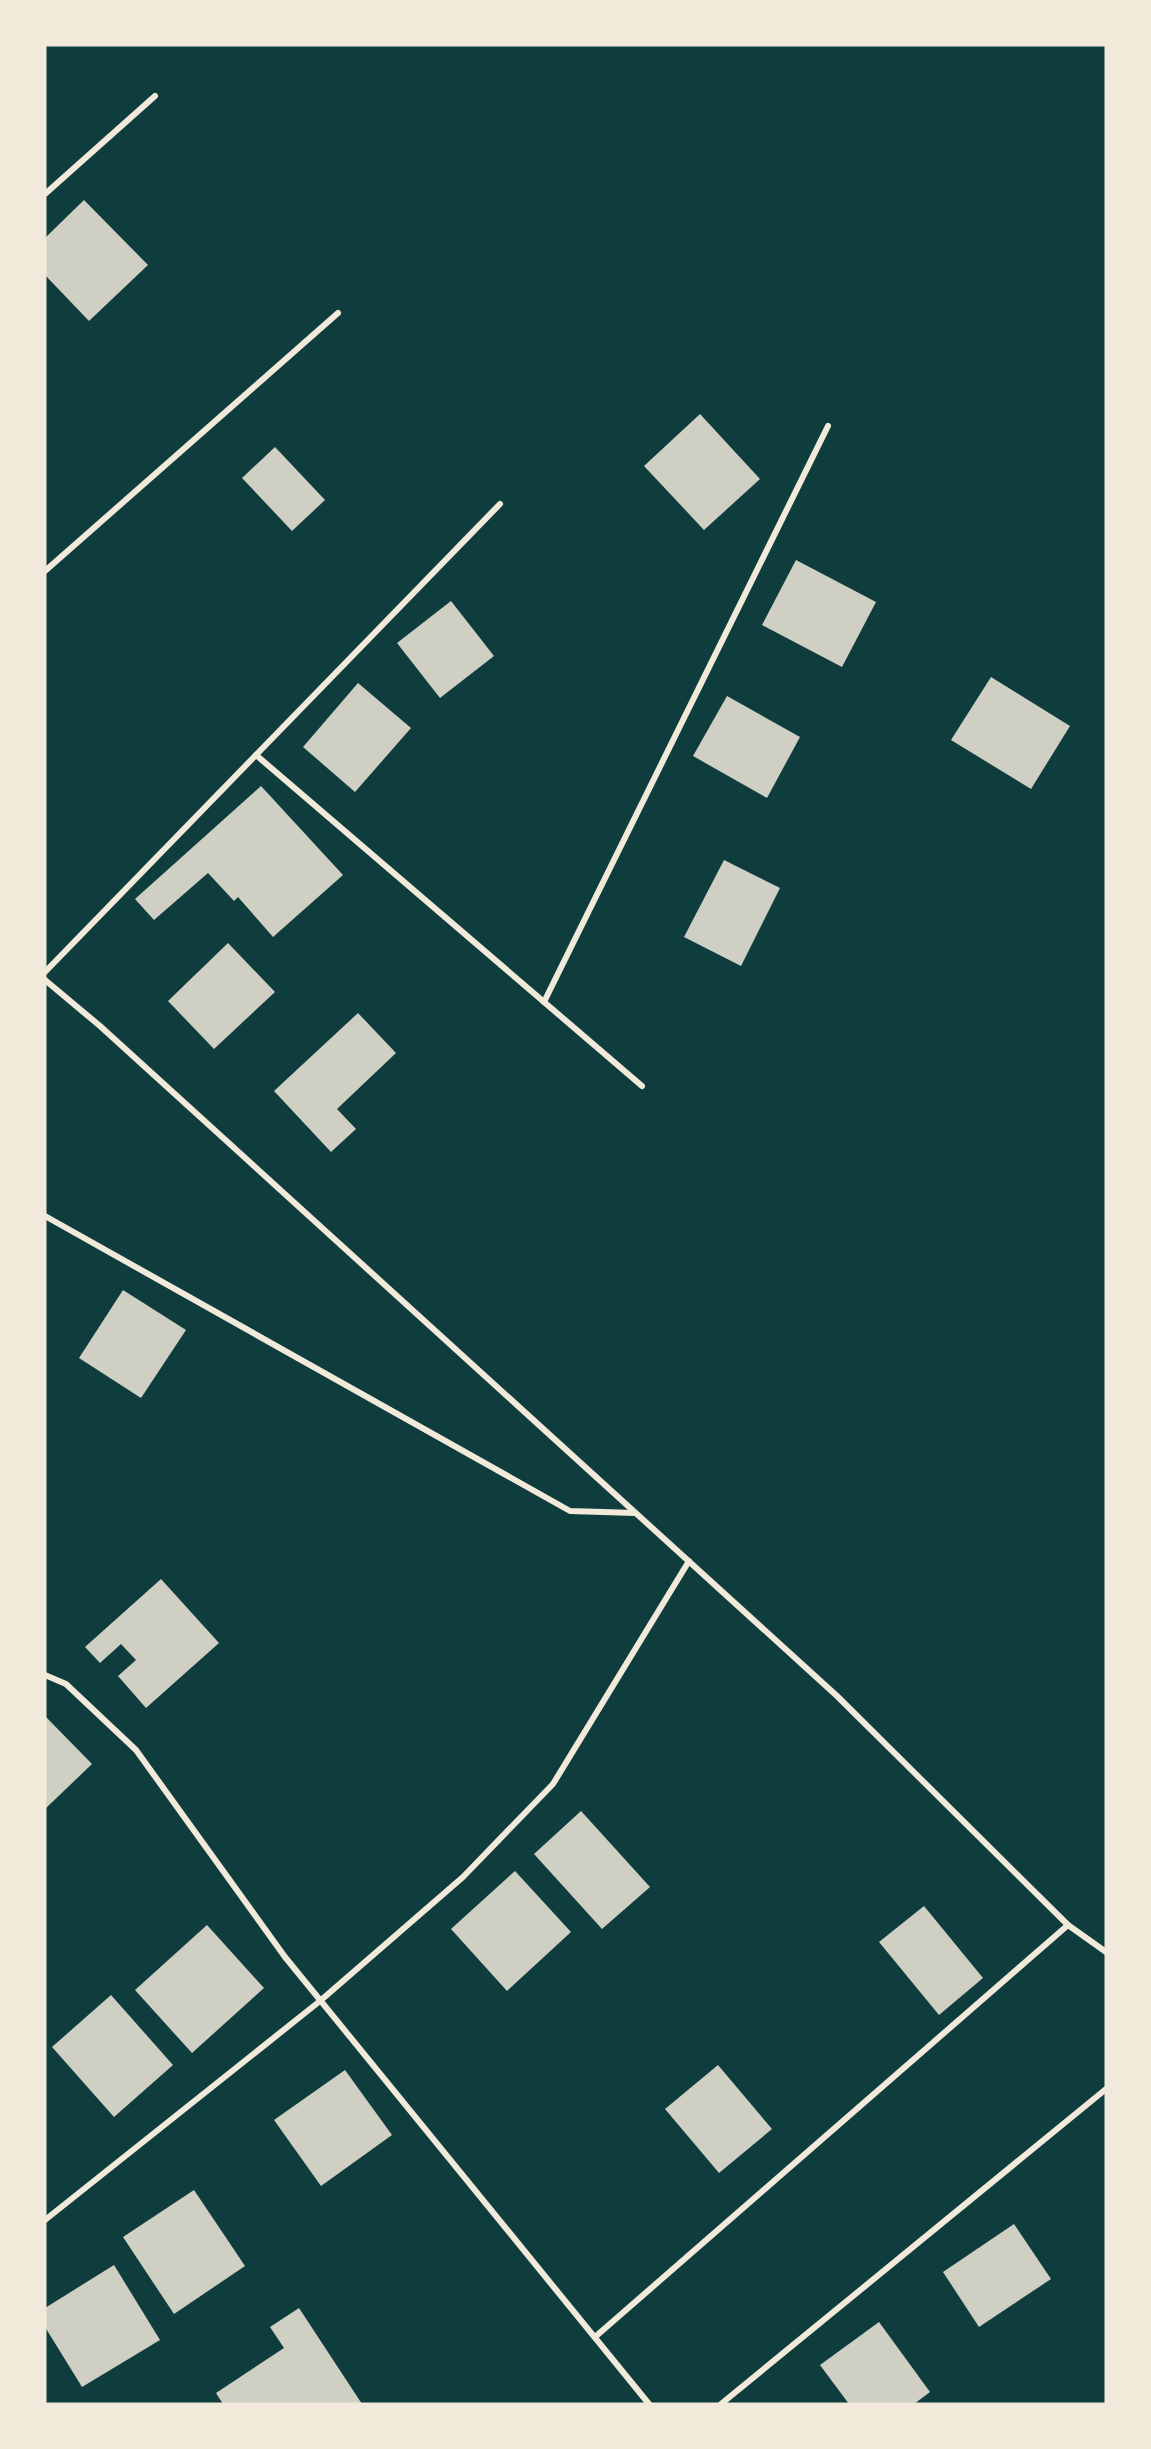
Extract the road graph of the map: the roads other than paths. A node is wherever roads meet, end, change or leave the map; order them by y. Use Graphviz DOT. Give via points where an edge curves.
graph roads {
  1 [pos="155,96"];
  2 [pos="45,194"];
  3 [pos="338,313"];
  4 [pos="828,426"];
  5 [pos="500,504"];
  6 [pos="45,571"];
  7 [pos="256,755"];
  8 [pos="45,972"];
  9 [pos="45,980"];
  10 [pos="544,1002"];
  11 [pos="642,1086"];
  12 [pos="45,1216"];
  13 [pos="635,1513"];
  14 [pos="689,1561"];
  15 [pos="45,1675"];
  16 [pos="1068,1925"];
  17 [pos="1106,1953"];
  18 [pos="320,2001"];
  19 [pos="1106,2089"];
  20 [pos="45,2220"];
  21 [pos="595,2337"];
  22 [pos="650,2404"];
  23 [pos="721,2404"];
  1 -- 2 [label="street"];
  3 -- 6 [label="street"];
  4 -- 10 [label="street"];
  5 -- 7 [label="street"];
  7 -- 8 [label="street"];
  7 -- 10 [label="street"];
  9 -- 13 [label="street"];
  10 -- 11 [label="street"];
  12 -- 13 [label="street" via="570,1511"];
  13 -- 14 [label="street"];
  14 -- 16 [label="street" via="837,1696"];
  14 -- 18 [label="street" via="552,1784 463,1877"];
  15 -- 18 [label="street" via="66,1684 136,1750"];
  16 -- 17 [label="street"];
  16 -- 21 [label="street"];
  18 -- 20 [label="street"];
  18 -- 21 [label="street"];
  19 -- 23 [label="street"];
  21 -- 22 [label="street"];
}
